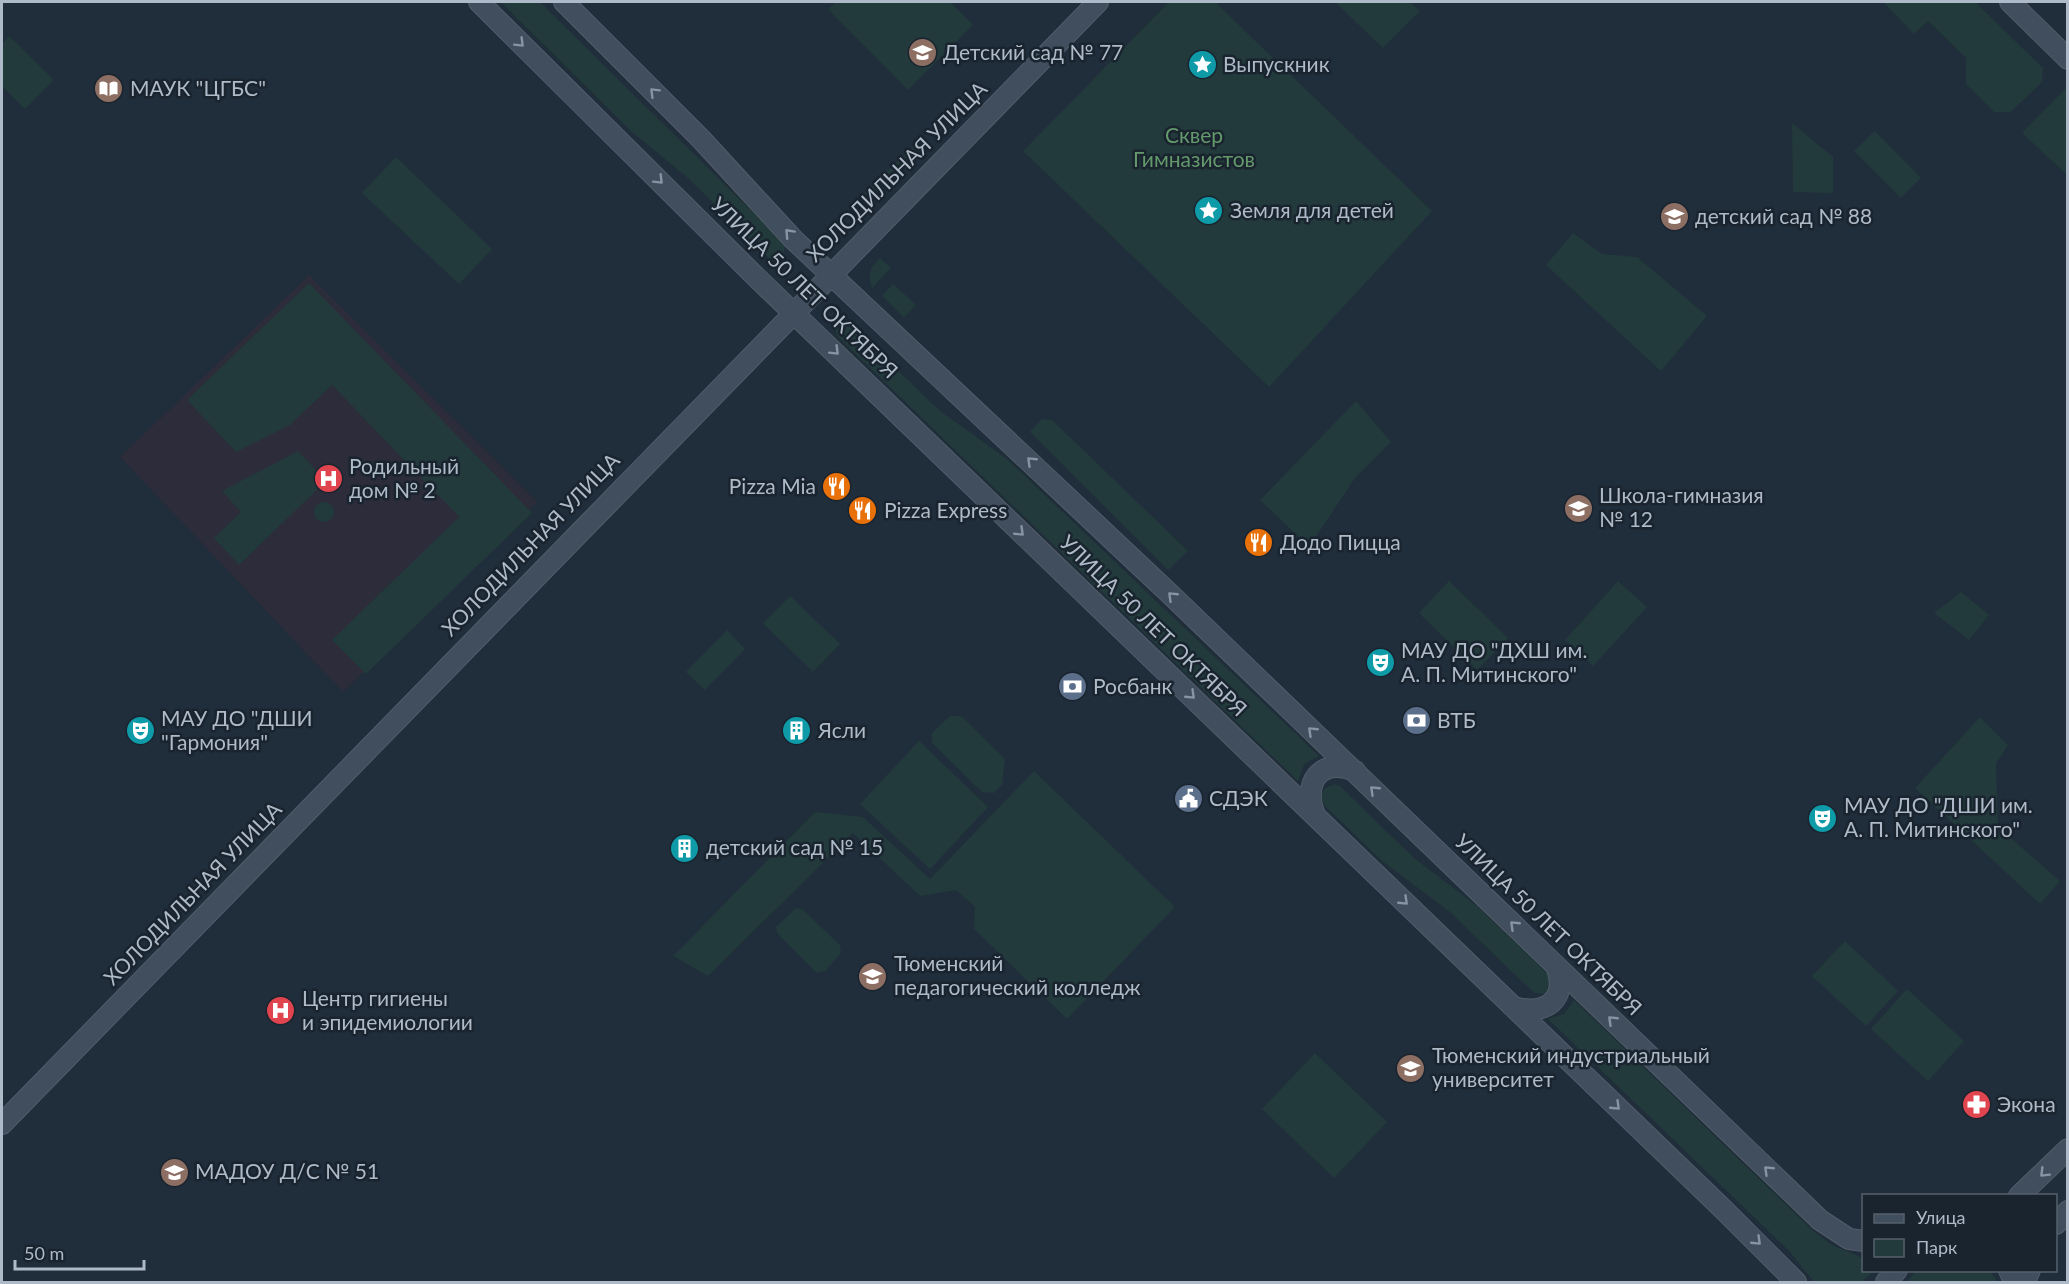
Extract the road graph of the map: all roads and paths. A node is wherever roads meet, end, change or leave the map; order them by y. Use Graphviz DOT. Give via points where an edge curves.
graph roads {
  1 [pos="479,2"];
  2 [pos="564,2"];
  3 [pos="1098,2"];
  4 [pos="2010,2"];
  5 [pos="2067,59"];
  6 [pos="831,273"];
  7 [pos="793,311"];
  8 [pos="1355,771"];
  9 [pos="1315,815"];
  10 [pos="1556,966"];
  11 [pos="1514,1007"];
  12 [pos="2,1124"];
  13 [pos="2067,1149"];
  14 [pos="2021,1194"];
  15 [pos="1862,1242"];
  16 [pos="1796,1282"];
  1 -- 7 [label="main road, УЛИЦА 50 ЛЕТ ОКТЯБРЯ, one-way"];
  6 -- 2 [label="main road, УЛИЦА 50 ЛЕТ ОКТЯБРЯ, one-way" via="794,240 701,139"];
  3 -- 6 [label="main road, ХОЛОДИЛЬНАЯ УЛИЦА"];
  4 -- 5 [label="main road"];
  6 -- 7 [label="main road, ХОЛОДИЛЬНАЯ УЛИЦА"];
  8 -- 6 [label="main road, УЛИЦА 50 ЛЕТ ОКТЯБРЯ, one-way"];
  7 -- 9 [label="main road, УЛИЦА 50 ЛЕТ ОКТЯБРЯ, one-way"];
  7 -- 12 [label="main road, ХОЛОДИЛЬНАЯ УЛИЦА"];
  8 -- 9 [label="main road" via="1342,766 1328,768 1316,776 1310,788"];
  10 -- 8 [label="main road, УЛИЦА 50 ЛЕТ ОКТЯБРЯ, one-way"];
  9 -- 11 [label="main road, УЛИЦА 50 ЛЕТ ОКТЯБРЯ, one-way"];
  10 -- 11 [label="main road" via="1561,978 1552,1003 1540,1010"];
  15 -- 10 [label="main road, УЛИЦА 50 ЛЕТ ОКТЯБРЯ, one-way" via="1849,1239 1820,1220"];
  11 -- 16 [label="main road, УЛИЦА 50 ЛЕТ ОКТЯБРЯ, one-way"];
  13 -- 14 [label="main road, one-way"];
}
